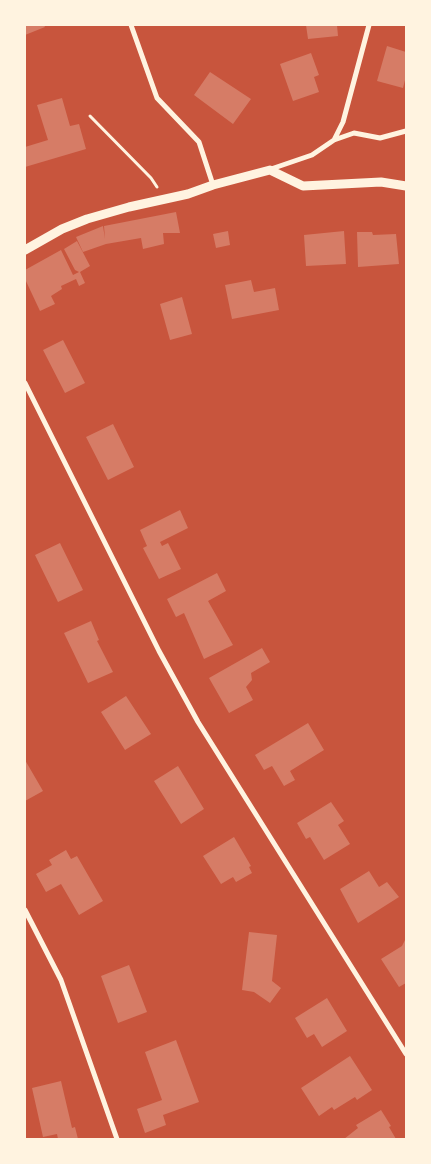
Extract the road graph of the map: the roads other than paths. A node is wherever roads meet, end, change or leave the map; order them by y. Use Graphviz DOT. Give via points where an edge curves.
graph roads {
  1 [pos="131,25"];
  2 [pos="370,25"];
  3 [pos="406,131"];
  4 [pos="334,140"];
  5 [pos="270,170"];
  6 [pos="213,185"];
  7 [pos="406,186"];
  8 [pos="25,250"];
  9 [pos="25,383"];
  10 [pos="25,910"];
  11 [pos="406,1054"];
  12 [pos="116,1139"];
  1 -- 6 [label="street" via="157,98 199,142"];
  2 -- 4 [label="street" via="343,122"];
  3 -- 4 [label="street" via="380,138 354,133"];
  4 -- 5 [label="street" via="312,155"];
  5 -- 6 [label="street"];
  5 -- 7 [label="street" via="303,186 381,182"];
  6 -- 8 [label="street" via="88,219 62,229"];
  9 -- 11 [label="street" via="159,651 194,714"];
  10 -- 12 [label="street" via="61,980"];
}
